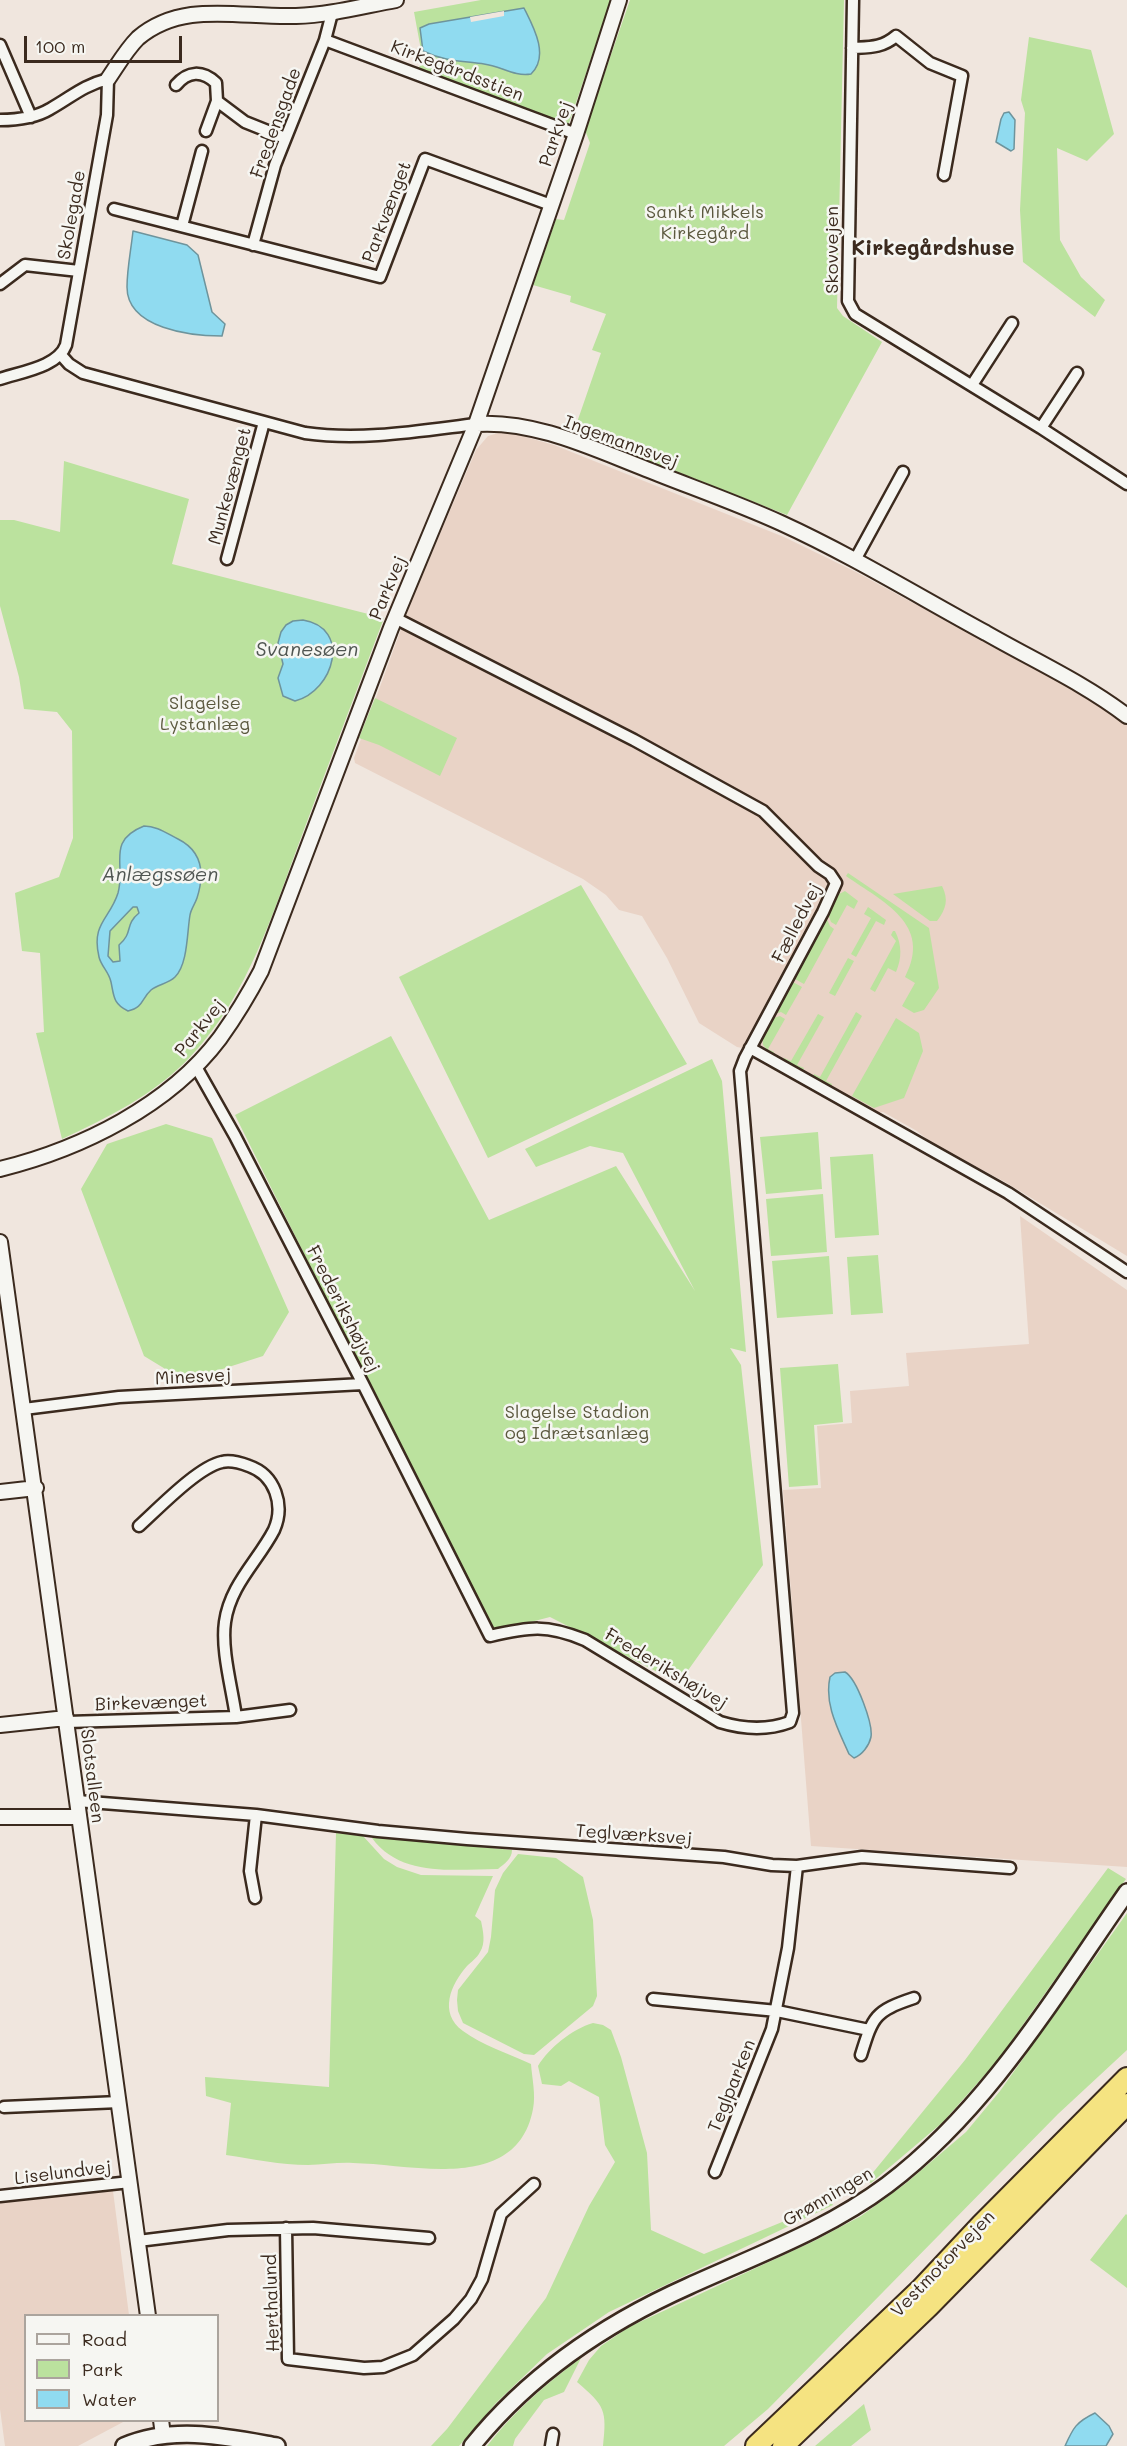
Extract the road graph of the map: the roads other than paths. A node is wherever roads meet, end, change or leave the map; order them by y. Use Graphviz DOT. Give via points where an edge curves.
graph roads {
  1 [pos="396,0"];
  2 [pos="619,0"];
  3 [pos="853,0"];
  4 [pos="381,1"];
  5 [pos="332,13"];
  6 [pos="326,40"];
  7 [pos="0,45"];
  8 [pos="852,48"];
  9 [pos="108,79"];
  10 [pos="176,85"];
  11 [pos="217,101"];
  12 [pos="31,117"];
  13 [pos="0,120"];
  14 [pos="206,131"];
  15 [pos="576,134"];
  16 [pos="285,138"];
  17 [pos="202,151"];
  18 [pos="944,175"];
  19 [pos="551,205"];
  20 [pos="114,209"];
  21 [pos="182,226"];
  22 [pos="253,245"];
  23 [pos="79,271"];
  24 [pos="0,284"];
  25 [pos="1012,323"];
  26 [pos="61,355"];
  27 [pos="1077,373"];
  28 [pos="0,379"];
  29 [pos="972,385"];
  30 [pos="264,422"];
  31 [pos="476,424"];
  32 [pos="1041,428"];
  33 [pos="903,472"];
  34 [pos="1125,478"];
  35 [pos="227,559"];
  36 [pos="855,560"];
  37 [pos="395,618"];
  38 [pos="1127,716"];
  39 [pos="750,1048"];
  40 [pos="195,1065"];
  41 [pos="0,1169"];
  42 [pos="0,1242"];
  43 [pos="1127,1272"];
  44 [pos="363,1384"];
  45 [pos="24,1409"];
  46 [pos="36,1488"];
  47 [pos="0,1492"];
  48 [pos="139,1526"];
  49 [pos="291,1710"];
  50 [pos="236,1716"];
  51 [pos="66,1720"];
  52 [pos="0,1725"];
  53 [pos="77,1801"];
  54 [pos="255,1815"];
  55 [pos="0,1817"];
  56 [pos="79,1817"];
  57 [pos="797,1866"];
  58 [pos="1010,1868"];
  59 [pos="1127,1892"];
  60 [pos="255,1898"];
  61 [pos="914,1998"];
  62 [pos="653,1999"];
  63 [pos="777,2011"];
  64 [pos="869,2030"];
  65 [pos="861,2055"];
  66 [pos="1127,2078"];
  67 [pos="119,2102"];
  68 [pos="1127,2104"];
  69 [pos="4,2107"];
  70 [pos="715,2172"];
  71 [pos="130,2182"];
  72 [pos="534,2184"];
  73 [pos="0,2196"];
  74 [pos="286,2228"];
  75 [pos="429,2238"];
  76 [pos="138,2241"];
  77 [pos="148,2314"];
  78 [pos="162,2428"];
  79 [pos="553,2434"];
  80 [pos="124,2446"];
  81 [pos="277,2446"];
  82 [pos="472,2446"];
  83 [pos="551,2446"];
  84 [pos="756,2446"];
  85 [pos="783,2446"];
  1 -- 4 [label="street"];
  2 -- 15 [label="street, Parkvej"];
  3 -- 8 [label="street, Skovvejen"];
  4 -- 5 [label="street"];
  5 -- 6 [label="street, Fredensgade"];
  5 -- 9 [label="street" via="177,13 136,39"];
  6 -- 15 [label="street, Kirkegårdsstien"];
  6 -- 16 [label="street, Fredensgade"];
  7 -- 12 [label="street"];
  8 -- 18 [label="street" via="877,47 896,36 930,63 962,76"];
  8 -- 29 [label="street, Skovvejen" via="848,301 855,314"];
  9 -- 12 [label="street" via="85,86"];
  9 -- 23 [label="street, Skolegade" via="106,115"];
  10 -- 11 [label="street" via="183,77 200,73 216,83"];
  11 -- 14 [label="street"];
  11 -- 16 [label="street" via="245,122"];
  12 -- 13 [label="street"];
  15 -- 19 [label="street, Parkvej"];
  16 -- 22 [label="street, Fredensgade"];
  17 -- 21 [label="street"];
  19 -- 22 [label="street, Parkvænget" via="425,159 380,277"];
  19 -- 31 [label="street, Parkvej"];
  20 -- 21 [label="street, Parkvænget"];
  21 -- 22 [label="street, Parkvænget"];
  23 -- 24 [label="street" via="26,265"];
  23 -- 26 [label="street, Skolegade"];
  25 -- 29 [label="street"];
  26 -- 28 [label="street"];
  26 -- 30 [label="street, Ingemannsvej" via="83,373"];
  27 -- 32 [label="street"];
  29 -- 32 [label="street, Skovvejen"];
  30 -- 31 [label="street, Ingemannsvej" via="304,433 337,436"];
  30 -- 35 [label="street, Munkevænget"];
  31 -- 36 [label="street, Ingemannsvej" via="498,422 580,443 780,522"];
  31 -- 37 [label="street, Parkvej"];
  32 -- 34 [label="street, Skovvejen"];
  33 -- 36 [label="street"];
  36 -- 38 [label="street, Ingemannsvej" via="1104,699"];
  37 -- 39 [label="street, Fælledvej" via="763,811 830,874 836,883 823,912"];
  37 -- 40 [label="street, Parkvej" via="261,971 219,1039"];
  39 -- 43 [label="street" via="1008,1193"];
  39 -- 44 [label="street, Frederikshøjvej" via="740,1071 792,1703 790,1722 757,1728 720,1722 566,1632 528,1627 490,1636"];
  40 -- 41 [label="street, Parkvej" via="157,1099 109,1128"];
  40 -- 44 [label="street, Frederikshøjvej"];
  42 -- 45 [label="street, Slotsalleen"];
  44 -- 45 [label="street, Minesvej" via="119,1397"];
  45 -- 46 [label="street, Slotsalleen"];
  46 -- 47 [label="street"];
  46 -- 51 [label="street, Slotsalleen"];
  48 -- 50 [label="street, Birkevænget" via="205,1469 223,1462 255,1468 274,1488 279,1501 274,1529 235,1590 225,1623"];
  49 -- 50 [label="street, Birkevænget"];
  50 -- 51 [label="street, Birkevænget"];
  51 -- 52 [label="street"];
  51 -- 53 [label="street, Slotsalleen"];
  53 -- 54 [label="street, Teglværksvej"];
  53 -- 56 [label="street, Slotsalleen"];
  54 -- 57 [label="street, Teglværksvej" via="378,1831"];
  54 -- 60 [label="street" via="250,1871"];
  55 -- 56 [label="street"];
  56 -- 67 [label="street, Slotsalleen"];
  57 -- 58 [label="street, Teglværksvej" via="862,1857"];
  57 -- 63 [label="street, Teglparken"];
  59 -- 82 [label="main road, Grønningen" via="996,2078 963,2118 928,2151 886,2186 842,2215 647,2306 589,2340 515,2399"];
  61 -- 64 [label="street" via="887,2007"];
  62 -- 63 [label="street"];
  63 -- 64 [label="street"];
  63 -- 70 [label="street, Teglparken"];
  64 -- 65 [label="street"];
  66 -- 84 [label="highway, Vestmotorvejen" via="921,2289"];
  67 -- 69 [label="street"];
  67 -- 71 [label="street, Slotsalleen"];
  68 -- 85 [label="highway, Vestmotorvejen" via="929,2306"];
  71 -- 73 [label="street, Liselundvej"];
  71 -- 76 [label="street, Slotsalleen"];
  72 -- 74 [label="street, Herthalund" via="501,2214 482,2279 471,2299 413,2355 383,2367 288,2359"];
  74 -- 75 [label="street, Herthalund"];
  74 -- 76 [label="street, Herthalund" via="228,2230"];
  76 -- 77 [label="street, Slotsalleen"];
  78 -- 80 [label="main road"];
  78 -- 81 [label="main road"];
  79 -- 83 [label="street"];
}
